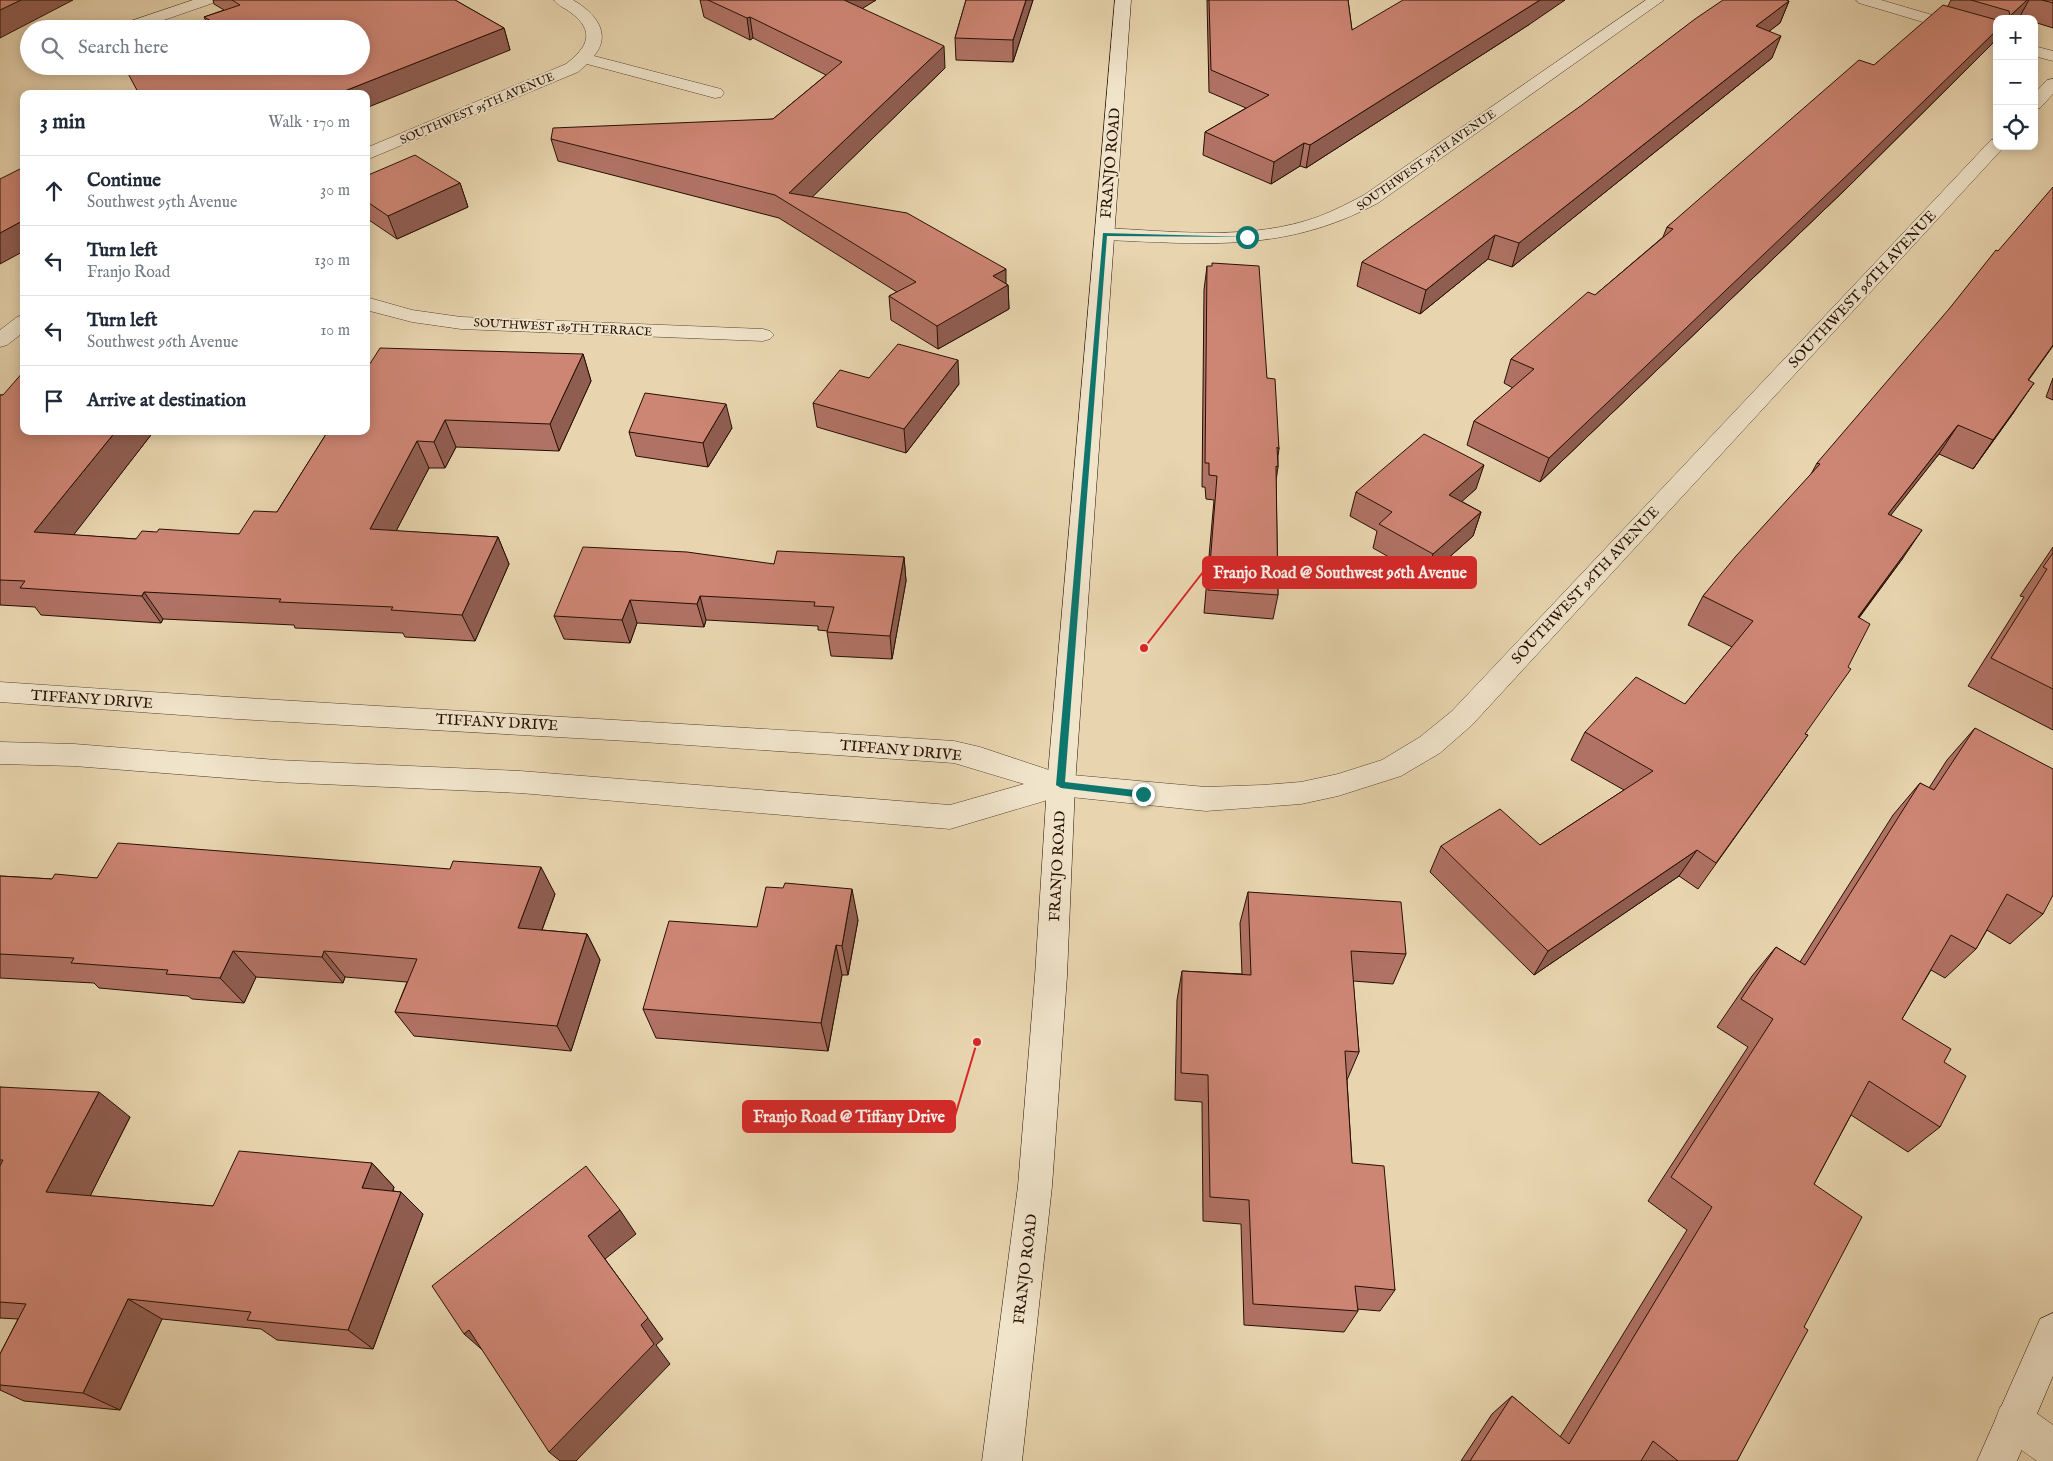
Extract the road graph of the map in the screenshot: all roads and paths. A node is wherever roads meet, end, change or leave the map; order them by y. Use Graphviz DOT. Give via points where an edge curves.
graph roads {
  1 [pos="208,0"];
  2 [pos="562,0"];
  3 [pos="1123,0"];
  4 [pos="1656,0"];
  5 [pos="1864,0"];
  6 [pos="149,20"];
  7 [pos="1993,38"];
  8 [pos="2038,51"];
  9 [pos="2053,56"];
  10 [pos="586,59"];
  11 [pos="2053,84"];
  12 [pos="715,93"];
  13 [pos="2038,100"];
  14 [pos="1993,148"];
  15 [pos="370,153"];
  16 [pos="1105,234"];
  17 [pos="370,304"];
  18 [pos="20,324"];
  19 [pos="763,335"];
  20 [pos="0,342"];
  21 [pos="0,692"];
  22 [pos="0,753"];
  23 [pos="1061,785"];
  24 [pos="2053,1332"];
  25 [pos="2014,1421"];
  26 [pos="2053,1449"];
  27 [pos="1002,1461"];
  28 [pos="1997,1461"];
  1 -- 6 [label="street"];
  2 -- 10 [label="street" via="581,12 594,28 592,50"];
  3 -- 16 [label="street, FRANJO ROAD"];
  4 -- 16 [label="street, SOUTHWEST 95TH AVENUE" via="1379,194 1340,217 1289,231 1247,237"];
  5 -- 7 [label="street"];
  8 -- 9 [label="street"];
  10 -- 12 [label="street"];
  10 -- 15 [label="street, SOUTHWEST 95TH AVENUE" via="572,68"];
  11 -- 13 [label="street"];
  14 -- 23 [label="street, SOUTHWEST 96TH AVENUE" via="1462,718 1430,746 1391,768 1338,785 1263,797 1206,799"];
  16 -- 23 [label="street, FRANJO ROAD"];
  17 -- 19 [label="street, SOUTHWEST 189TH TERRACE" via="415,316 492,325"];
  18 -- 20 [label="street"];
  21 -- 23 [label="street, TIFFANY DRIVE" via="954,752"];
  22 -- 23 [label="street" via="74,755 277,771 520,782 950,817"];
  23 -- 27 [label="street, FRANJO ROAD" via="1035,1186"];
  24 -- 25 [label="street"];
  25 -- 26 [label="street"];
  25 -- 28 [label="street"];
}
